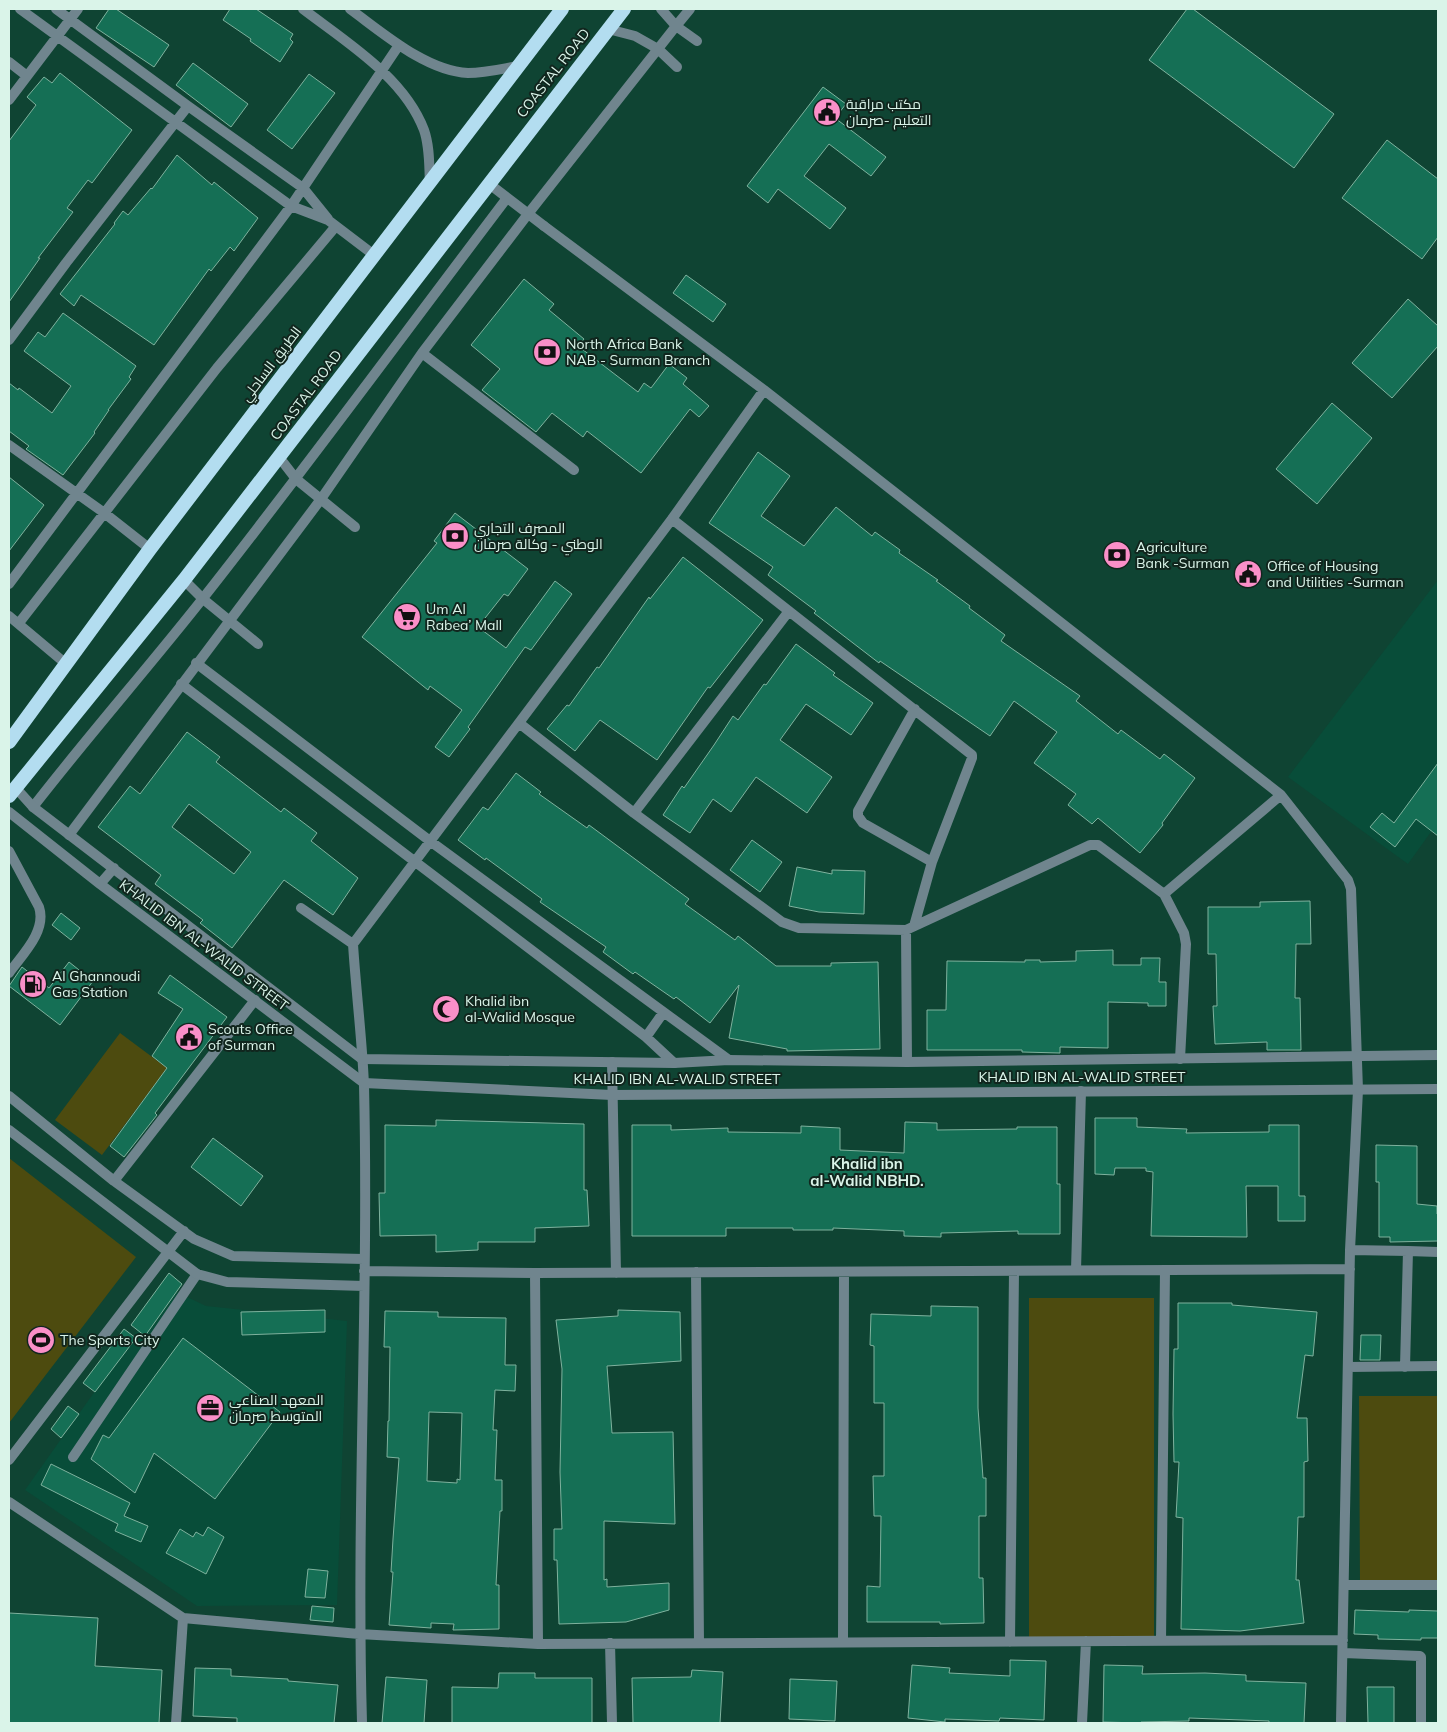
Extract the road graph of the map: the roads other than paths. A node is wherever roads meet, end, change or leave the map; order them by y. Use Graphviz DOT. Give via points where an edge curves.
graph roads {
  1 [pos="20,9"];
  2 [pos="56,9"];
  3 [pos="78,9"];
  4 [pos="303,9"];
  5 [pos="350,9"];
  6 [pos="562,9"];
  7 [pos="624,9"];
  8 [pos="661,9"];
  9 [pos="690,9"];
  10 [pos="70,19"];
  11 [pos="676,26"];
  12 [pos="608,29"];
  13 [pos="57,36"];
  14 [pos="698,41"];
  15 [pos="399,45"];
  16 [pos="658,50"];
  17 [pos="9,62"];
  18 [pos="518,66"];
  19 [pos="677,67"];
  20 [pos="382,70"];
  21 [pos="27,76"];
  22 [pos="9,100"];
  23 [pos="188,106"];
  24 [pos="176,122"];
  25 [pos="430,184"];
  26 [pos="488,184"];
  27 [pos="303,188"];
  28 [pos="507,198"];
  29 [pos="292,206"];
  30 [pos="528,214"];
  31 [pos="332,223"];
  32 [pos="374,255"];
  33 [pos="9,340"];
  34 [pos="422,353"];
  35 [pos="764,390"];
  36 [pos="9,446"];
  37 [pos="279,457"];
  38 [pos="574,470"];
  39 [pos="296,479"];
  40 [pos="76,494"];
  41 [pos="321,499"];
  42 [pos="103,512"];
  43 [pos="672,520"];
  44 [pos="355,526"];
  45 [pos="150,549"];
  46 [pos="184,580"];
  47 [pos="9,584"];
  48 [pos="202,599"];
  49 [pos="789,611"];
  50 [pos="9,616"];
  51 [pos="228,621"];
  52 [pos="19,623"];
  53 [pos="258,644"];
  54 [pos="65,663"];
  55 [pos="196,663"];
  56 [pos="181,684"];
  57 [pos="915,709"];
  58 [pos="519,723"];
  59 [pos="9,742"];
  60 [pos="12,791"];
  61 [pos="1281,795"];
  62 [pos="33,807"];
  63 [pos="9,812"];
  64 [pos="634,812"];
  65 [pos="69,835"];
  66 [pos="430,841"];
  67 [pos="9,852"];
  68 [pos="415,862"];
  69 [pos="932,862"];
  70 [pos="114,868"];
  71 [pos="100,884"];
  72 [pos="1164,894"];
  73 [pos="301,908"];
  74 [pos="910,928"];
  75 [pos="353,944"];
  76 [pos="9,973"];
  77 [pos="256,1000"];
  78 [pos="664,1013"];
  79 [pos="646,1037"];
  80 [pos="1438,1055"];
  81 [pos="1356,1056"];
  82 [pos="362,1059"];
  83 [pos="1180,1059"];
  84 [pos="729,1060"];
  85 [pos="612,1062"];
  86 [pos="907,1062"];
  87 [pos="674,1063"];
  88 [pos="364,1084"];
  89 [pos="1438,1089"];
  90 [pos="1358,1090"];
  91 [pos="1080,1091"];
  92 [pos="612,1095"];
  93 [pos="9,1096"];
  94 [pos="9,1130"];
  95 [pos="114,1181"];
  96 [pos="184,1231"];
  97 [pos="1350,1250"];
  98 [pos="1408,1251"];
  99 [pos="167,1252"];
  100 [pos="1438,1252"];
  101 [pos="364,1259"];
  102 [pos="1350,1269"];
  103 [pos="1076,1270"];
  104 [pos="1165,1270"];
  105 [pos="364,1271"];
  106 [pos="1014,1271"];
  107 [pos="696,1272"];
  108 [pos="844,1272"];
  109 [pos="535,1273"];
  110 [pos="616,1273"];
  111 [pos="197,1274"];
  112 [pos="364,1286"];
  113 [pos="1405,1366"];
  114 [pos="1438,1366"];
  115 [pos="1348,1367"];
  116 [pos="73,1457"];
  117 [pos="9,1460"];
  118 [pos="9,1502"];
  119 [pos="1344,1585"];
  120 [pos="1438,1585"];
  121 [pos="183,1618"];
  122 [pos="360,1634"];
  123 [pos="1343,1640"];
  124 [pos="1086,1641"];
  125 [pos="1161,1641"];
  126 [pos="843,1642"];
  127 [pos="1010,1642"];
  128 [pos="700,1643"];
  129 [pos="538,1644"];
  130 [pos="610,1644"];
  131 [pos="1343,1653"];
  132 [pos="176,1723"];
  133 [pos="362,1723"];
  134 [pos="612,1723"];
  135 [pos="1082,1723"];
  136 [pos="1341,1723"];
  137 [pos="1421,1723"];
  1 -- 13 [label="street"];
  2 -- 10 [label="street"];
  3 -- 10 [label="street"];
  4 -- 20 [label="street"];
  5 -- 15 [label="street"];
  6 -- 18 [label="highway, الطريق الساحلي"];
  7 -- 12 [label="highway, COASTAL ROAD"];
  8 -- 11 [label="street"];
  9 -- 11 [label="street"];
  10 -- 13 [label="street"];
  10 -- 23 [label="street"];
  11 -- 14 [label="street"];
  11 -- 16 [label="street"];
  12 -- 16 [label="street" via="635,36"];
  12 -- 26 [label="highway, COASTAL ROAD"];
  13 -- 21 [label="street"];
  13 -- 24 [label="street"];
  15 -- 18 [label="street" via="438,66 466,73"];
  15 -- 20 [label="street"];
  16 -- 19 [label="street"];
  16 -- 30 [label="street"];
  17 -- 21 [label="street"];
  18 -- 25 [label="highway, الطريق الساحلي"];
  20 -- 25 [label="street" via="405,97 424,130 429,150"];
  20 -- 27 [label="street"];
  21 -- 22 [label="street"];
  23 -- 24 [label="street"];
  23 -- 27 [label="street"];
  24 -- 29 [label="street"];
  24 -- 33 [label="street"];
  25 -- 32 [label="highway, الطريق الساحلي"];
  26 -- 28 [label="street"];
  26 -- 37 [label="highway, COASTAL ROAD"];
  27 -- 29 [label="street"];
  27 -- 31 [label="street"];
  28 -- 30 [label="street"];
  28 -- 39 [label="street"];
  29 -- 31 [label="street"];
  29 -- 40 [label="street"];
  30 -- 34 [label="street"];
  30 -- 35 [label="street"];
  31 -- 32 [label="street"];
  31 -- 42 [label="street"];
  32 -- 45 [label="highway, الطريق الساحلي"];
  34 -- 38 [label="street"];
  34 -- 41 [label="street"];
  35 -- 43 [label="street"];
  35 -- 61 [label="street"];
  36 -- 40 [label="street"];
  37 -- 39 [label="street"];
  37 -- 46 [label="highway, COASTAL ROAD"];
  39 -- 41 [label="street"];
  39 -- 48 [label="street"];
  40 -- 42 [label="street"];
  40 -- 47 [label="street"];
  41 -- 44 [label="street"];
  41 -- 51 [label="street"];
  42 -- 45 [label="street"];
  42 -- 52 [label="street"];
  43 -- 49 [label="street"];
  43 -- 58 [label="street"];
  45 -- 54 [label="highway, الطريق الساحلي"];
  46 -- 48 [label="street"];
  46 -- 60 [label="highway, COASTAL ROAD"];
  48 -- 51 [label="street"];
  48 -- 62 [label="street"];
  49 -- 57 [label="street"];
  49 -- 64 [label="street"];
  50 -- 52 [label="street"];
  51 -- 53 [label="street"];
  51 -- 55 [label="street"];
  52 -- 54 [label="street"];
  54 -- 59 [label="highway, الطريق الساحلي"];
  55 -- 56 [label="street"];
  55 -- 66 [label="street"];
  56 -- 65 [label="street"];
  56 -- 68 [label="street"];
  57 -- 69 [label="street" via="972,754"];
  57 -- 69 [label="street" via="858,816 863,823"];
  58 -- 64 [label="street"];
  58 -- 66 [label="street"];
  60 -- 62 [label="street, KHALID IBN AL-WALID STREET"];
  61 -- 72 [label="street"];
  61 -- 81 [label="street" via="1348,880 1351,889"];
  62 -- 65 [label="street, KHALID IBN AL-WALID STREET"];
  63 -- 71 [label="street, KHALID IBN AL-WALID STREET"];
  64 -- 74 [label="street" via="787,925 799,928"];
  65 -- 70 [label="street, KHALID IBN AL-WALID STREET"];
  66 -- 68 [label="street"];
  66 -- 78 [label="street"];
  67 -- 76 [label="street" via="42,916 40,929"];
  68 -- 75 [label="street"];
  68 -- 79 [label="street"];
  69 -- 74 [label="street"];
  70 -- 71 [label="street"];
  70 -- 82 [label="street, KHALID IBN AL-WALID STREET"];
  71 -- 77 [label="street, KHALID IBN AL-WALID STREET"];
  72 -- 74 [label="street" via="1094,844"];
  72 -- 83 [label="street" via="1185,938"];
  73 -- 75 [label="street"];
  74 -- 86 [label="street"];
  75 -- 82 [label="street"];
  77 -- 88 [label="street, KHALID IBN AL-WALID STREET"];
  77 -- 95 [label="street"];
  78 -- 79 [label="street"];
  78 -- 84 [label="street"];
  79 -- 87 [label="street"];
  80 -- 81 [label="street, KHALID IBN AL-WALID STREET"];
  81 -- 83 [label="street, KHALID IBN AL-WALID STREET"];
  81 -- 90 [label="street"];
  82 -- 85 [label="street, KHALID IBN AL-WALID STREET"];
  82 -- 88 [label="street"];
  83 -- 86 [label="street, KHALID IBN AL-WALID STREET"];
  84 -- 86 [label="street, KHALID IBN AL-WALID STREET"];
  84 -- 87 [label="street, KHALID IBN AL-WALID STREET"];
  85 -- 87 [label="street, KHALID IBN AL-WALID STREET"];
  85 -- 92 [label="street"];
  88 -- 92 [label="street, KHALID IBN AL-WALID STREET"];
  88 -- 101 [label="street"];
  89 -- 90 [label="street, KHALID IBN AL-WALID STREET"];
  90 -- 91 [label="street, KHALID IBN AL-WALID STREET"];
  90 -- 97 [label="street"];
  91 -- 92 [label="street, KHALID IBN AL-WALID STREET"];
  91 -- 103 [label="street"];
  92 -- 110 [label="street"];
  93 -- 95 [label="street"];
  94 -- 99 [label="street"];
  95 -- 96 [label="street"];
  96 -- 99 [label="street"];
  96 -- 101 [label="street" via="194,1239 233,1256"];
  97 -- 98 [label="street"];
  97 -- 102 [label="street"];
  98 -- 100 [label="street"];
  98 -- 113 [label="street"];
  99 -- 111 [label="street"];
  99 -- 117 [label="street"];
  101 -- 105 [label="street"];
  102 -- 104 [label="street"];
  102 -- 115 [label="street"];
  103 -- 104 [label="street"];
  103 -- 106 [label="street"];
  104 -- 125 [label="street"];
  105 -- 109 [label="street"];
  105 -- 112 [label="street"];
  106 -- 108 [label="street"];
  106 -- 127 [label="street"];
  107 -- 108 [label="street"];
  107 -- 110 [label="street"];
  107 -- 128 [label="street"];
  108 -- 126 [label="street"];
  109 -- 110 [label="street"];
  109 -- 129 [label="street"];
  111 -- 112 [label="street" via="227,1282"];
  111 -- 116 [label="street"];
  112 -- 122 [label="street"];
  113 -- 114 [label="street"];
  113 -- 115 [label="street"];
  115 -- 119 [label="street"];
  118 -- 121 [label="street"];
  119 -- 120 [label="street"];
  119 -- 123 [label="street"];
  121 -- 122 [label="street"];
  121 -- 132 [label="street"];
  122 -- 129 [label="street"];
  122 -- 133 [label="street"];
  123 -- 125 [label="street"];
  123 -- 131 [label="street"];
  124 -- 125 [label="street"];
  124 -- 127 [label="street"];
  124 -- 135 [label="street"];
  126 -- 127 [label="street"];
  126 -- 128 [label="street"];
  128 -- 130 [label="street"];
  129 -- 130 [label="street"];
  130 -- 134 [label="street"];
  131 -- 136 [label="street"];
  131 -- 137 [label="street" via="1420,1656"];
}
